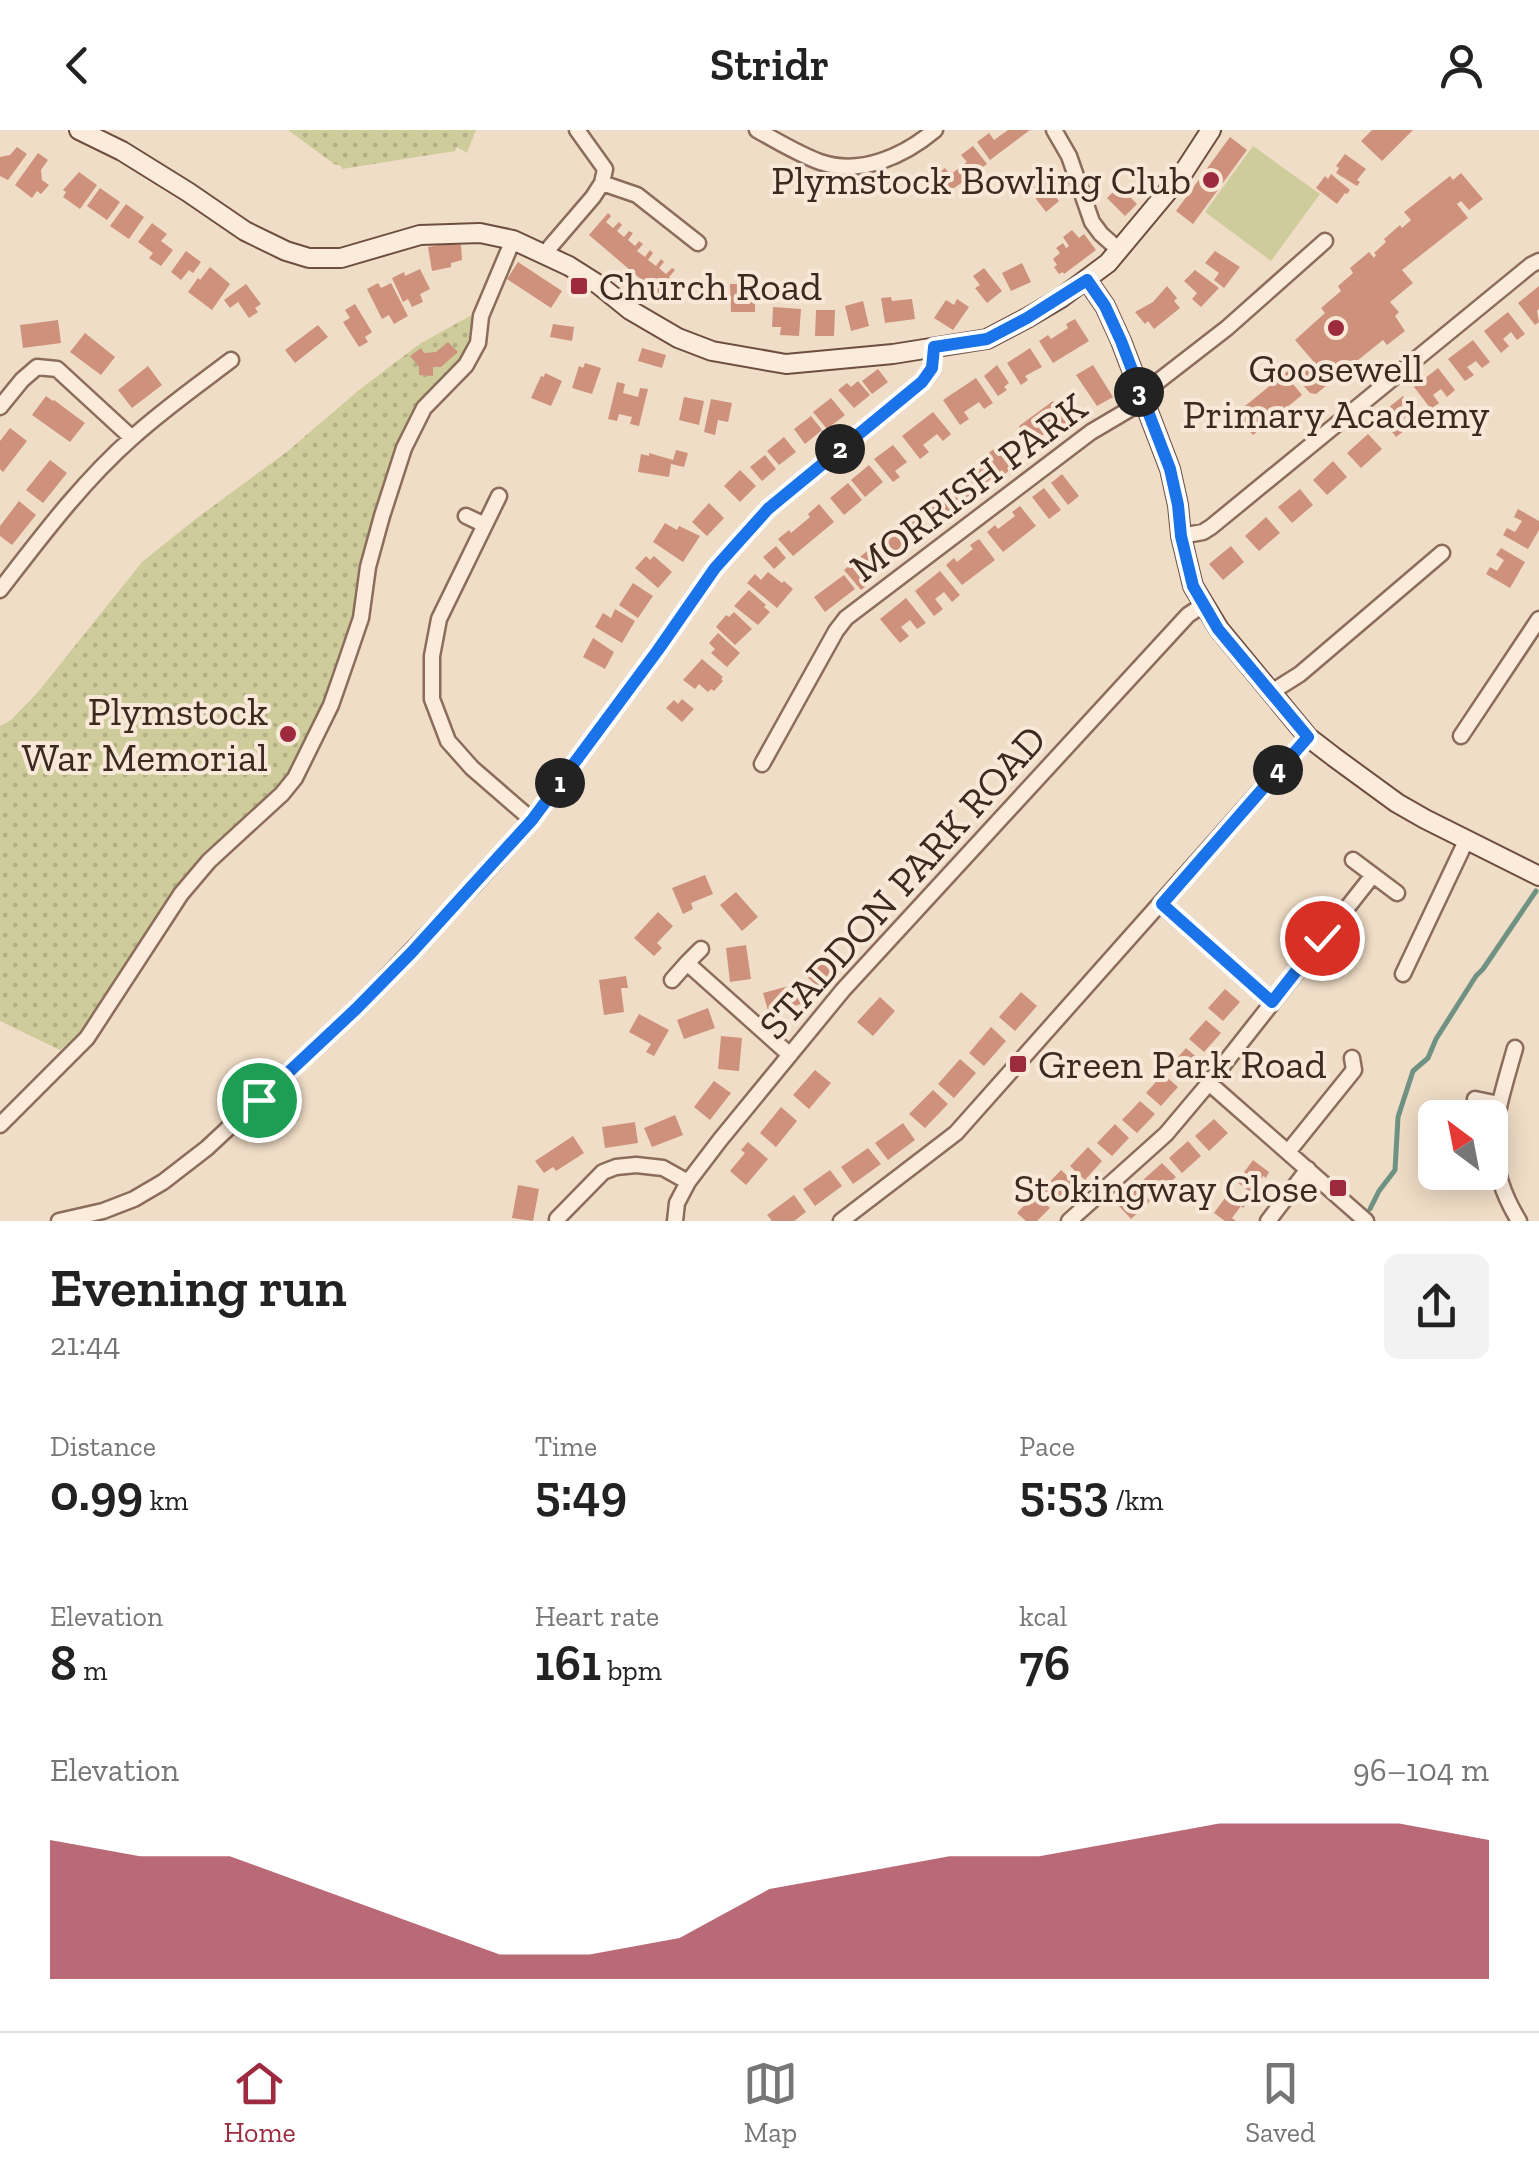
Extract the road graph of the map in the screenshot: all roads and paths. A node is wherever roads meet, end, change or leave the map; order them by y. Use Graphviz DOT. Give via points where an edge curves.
graph roads {
  1 [pos="80,130"];
  2 [pos="577,130"];
  3 [pos="757,130"];
  4 [pos="935,130"];
  5 [pos="1054,130"];
  6 [pos="1211,130"];
  7 [pos="103,135"];
  8 [pos="602,183"];
  9 [pos="513,240"];
  10 [pos="1326,241"];
  11 [pos="698,243"];
  12 [pos="1119,250"];
  13 [pos="546,254"];
  14 [pos="1539,261"];
  15 [pos="1087,280"];
  16 [pos="934,347"];
  17 [pos="226,370"];
  18 [pos="1141,398"];
  19 [pos="0,407"];
  20 [pos="132,438"];
  21 [pos="500,496"];
  22 [pos="466,516"];
  23 [pos="485,526"];
  24 [pos="1181,536"];
  25 [pos="1442,553"];
  26 [pos="0,590"];
  27 [pos="1203,605"];
  28 [pos="1539,619"];
  29 [pos="1270,693"];
  30 [pos="1461,736"];
  31 [pos="1308,737"];
  32 [pos="762,764"];
  33 [pos="532,820"];
  34 [pos="1466,841"];
  35 [pos="1353,860"];
  36 [pos="1372,875"];
  37 [pos="1539,876"];
  38 [pos="1397,894"];
  39 [pos="1162,904"];
  40 [pos="701,949"];
  41 [pos="687,963"];
  42 [pos="1403,974"];
  43 [pos="672,980"];
  44 [pos="1272,1002"];
  45 [pos="1515,1048"];
  46 [pos="790,1055"];
  47 [pos="1352,1058"];
  48 [pos="1209,1083"];
  49 [pos="1474,1099"];
  50 [pos="1479,1100"];
  51 [pos="1500,1100"];
  52 [pos="0,1125"];
  53 [pos="1288,1152"];
  54 [pos="1308,1170"];
  55 [pos="688,1182"];
  56 [pos="1505,1190"];
  57 [pos="557,1220"];
  58 [pos="59,1221"];
  59 [pos="675,1221"];
  60 [pos="841,1221"];
  61 [pos="1069,1221"];
  62 [pos="1268,1221"];
  63 [pos="1366,1221"];
  64 [pos="1519,1221"];
  1 -- 7 [label="street"];
  2 -- 8 [label="street" via="605,168"];
  3 -- 4 [label="street" via="839,167 902,154"];
  5 -- 12 [label="street" via="1092,222"];
  6 -- 12 [label="street"];
  7 -- 9 [label="street" via="245,231 309,258 341,258 420,235 480,233"];
  8 -- 11 [label="street" via="637,195"];
  8 -- 13 [label="street"];
  9 -- 13 [label="street"];
  9 -- 52 [label="street" via="478,343 424,408 404,448 348,659 295,778 181,894 87,1038"];
  10 -- 18 [label="street, MORRISH PARK"];
  12 -- 15 [label="street"];
  13 -- 16 [label="street" via="678,338 744,358 786,364"];
  14 -- 24 [label="street" via="1211,527"];
  15 -- 16 [label="street" via="987,339"];
  15 -- 18 [label="street" via="1105,306"];
  16 -- 33 [label="street" via="922,382 768,509 715,568"];
  17 -- 20 [label="street"];
  18 -- 24 [label="street" via="1170,469"];
  18 -- 32 [label="street, MORRISH PARK" via="846,618"];
  19 -- 20 [label="street" via="36,367 57,370"];
  20 -- 26 [label="street" via="54,520"];
  21 -- 23 [label="street"];
  22 -- 23 [label="street"];
  23 -- 33 [label="street" via="439,619 432,699 448,741"];
  24 -- 27 [label="street"];
  25 -- 29 [label="street"];
  27 -- 29 [label="street"];
  27 -- 46 [label="street, STADDON PARK ROAD"];
  28 -- 30 [label="street" via="1469,711"];
  29 -- 31 [label="street"];
  31 -- 34 [label="street" via="1397,802"];
  31 -- 39 [label="street"];
  33 -- 58 [label="street" via="356,1009 207,1148 134,1199"];
  34 -- 37 [label="street"];
  34 -- 42 [label="street"];
  35 -- 36 [label="street"];
  36 -- 38 [label="street"];
  36 -- 44 [label="street"];
  39 -- 44 [label="street"];
  39 -- 60 [label="street" via="956,1133"];
  40 -- 41 [label="street"];
  41 -- 43 [label="street"];
  41 -- 46 [label="street"];
  44 -- 48 [label="street"];
  45 -- 51 [label="street"];
  46 -- 55 [label="street, STADDON PARK ROAD"];
  47 -- 53 [label="street" via="1354,1070"];
  48 -- 53 [label="street"];
  48 -- 61 [label="street" via="1166,1134"];
  49 -- 50 [label="street"];
  53 -- 54 [label="street"];
  54 -- 62 [label="street"];
  54 -- 63 [label="street"];
  55 -- 57 [label="street" via="663,1168 616,1167 567,1199"];
  55 -- 59 [label="street, STADDON PARK ROAD"];
  56 -- 64 [label="street"];
}
